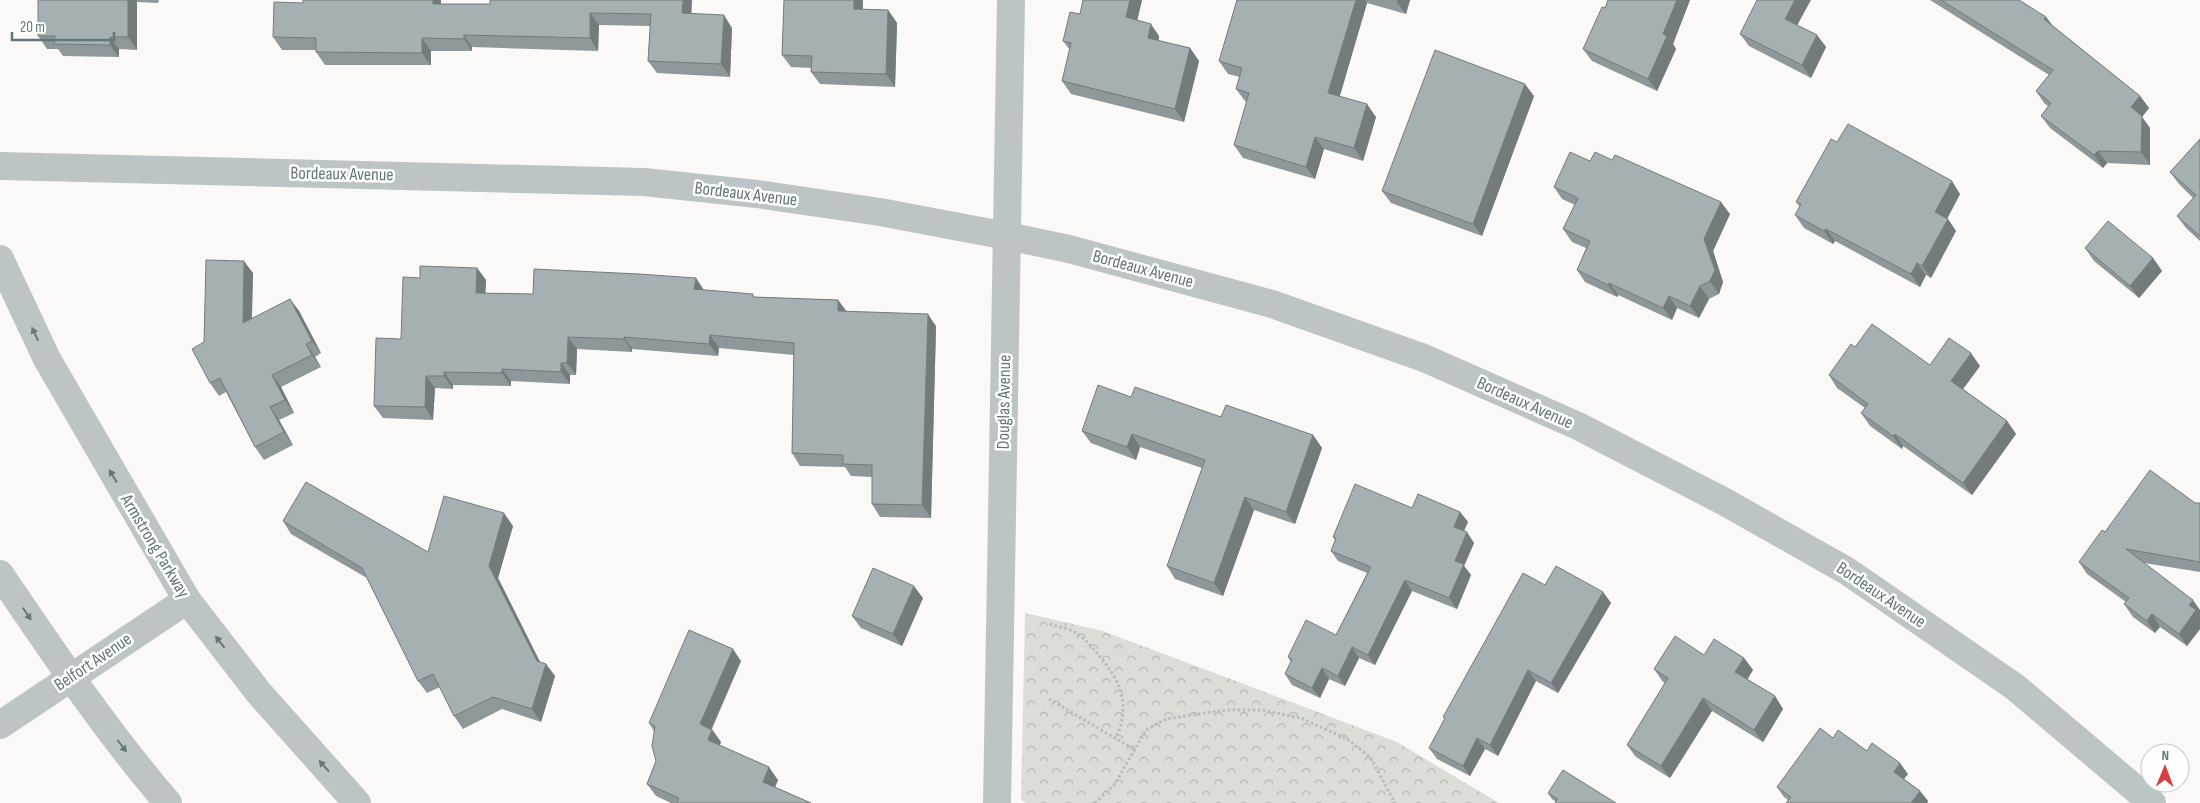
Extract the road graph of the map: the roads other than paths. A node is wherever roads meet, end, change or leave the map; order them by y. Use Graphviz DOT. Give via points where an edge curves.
graph roads {
  1 [pos="1011,0"];
  2 [pos="0,166"];
  3 [pos="1007,236"];
  4 [pos="0,258"];
  5 [pos="0,574"];
  6 [pos="187,600"];
  7 [pos="70,676"];
  8 [pos="0,725"];
  9 [pos="168,803"];
  10 [pos="356,803"];
  11 [pos="997,803"];
  12 [pos="2152,803"];
  1 -- 3 [label="street, Douglas Avenue"];
  2 -- 3 [label="street, Bordeaux Avenue" via="644,182 880,212"];
  3 -- 11 [label="street, Douglas Avenue"];
  3 -- 12 [label="street, Bordeaux Avenue" via="1069,249 1272,304 1424,358 1578,426 1725,502 1847,571 2015,687"];
  6 -- 4 [label="street, Armstrong Parkway, one-way" via="47,360"];
  5 -- 7 [label="street, one-way"];
  6 -- 7 [label="street, Belfort Avenue"];
  10 -- 6 [label="street, Armstrong Parkway, one-way" via="260,693"];
  7 -- 8 [label="street, Belfort Avenue"];
  7 -- 9 [label="street, one-way" via="139,770"];
}
